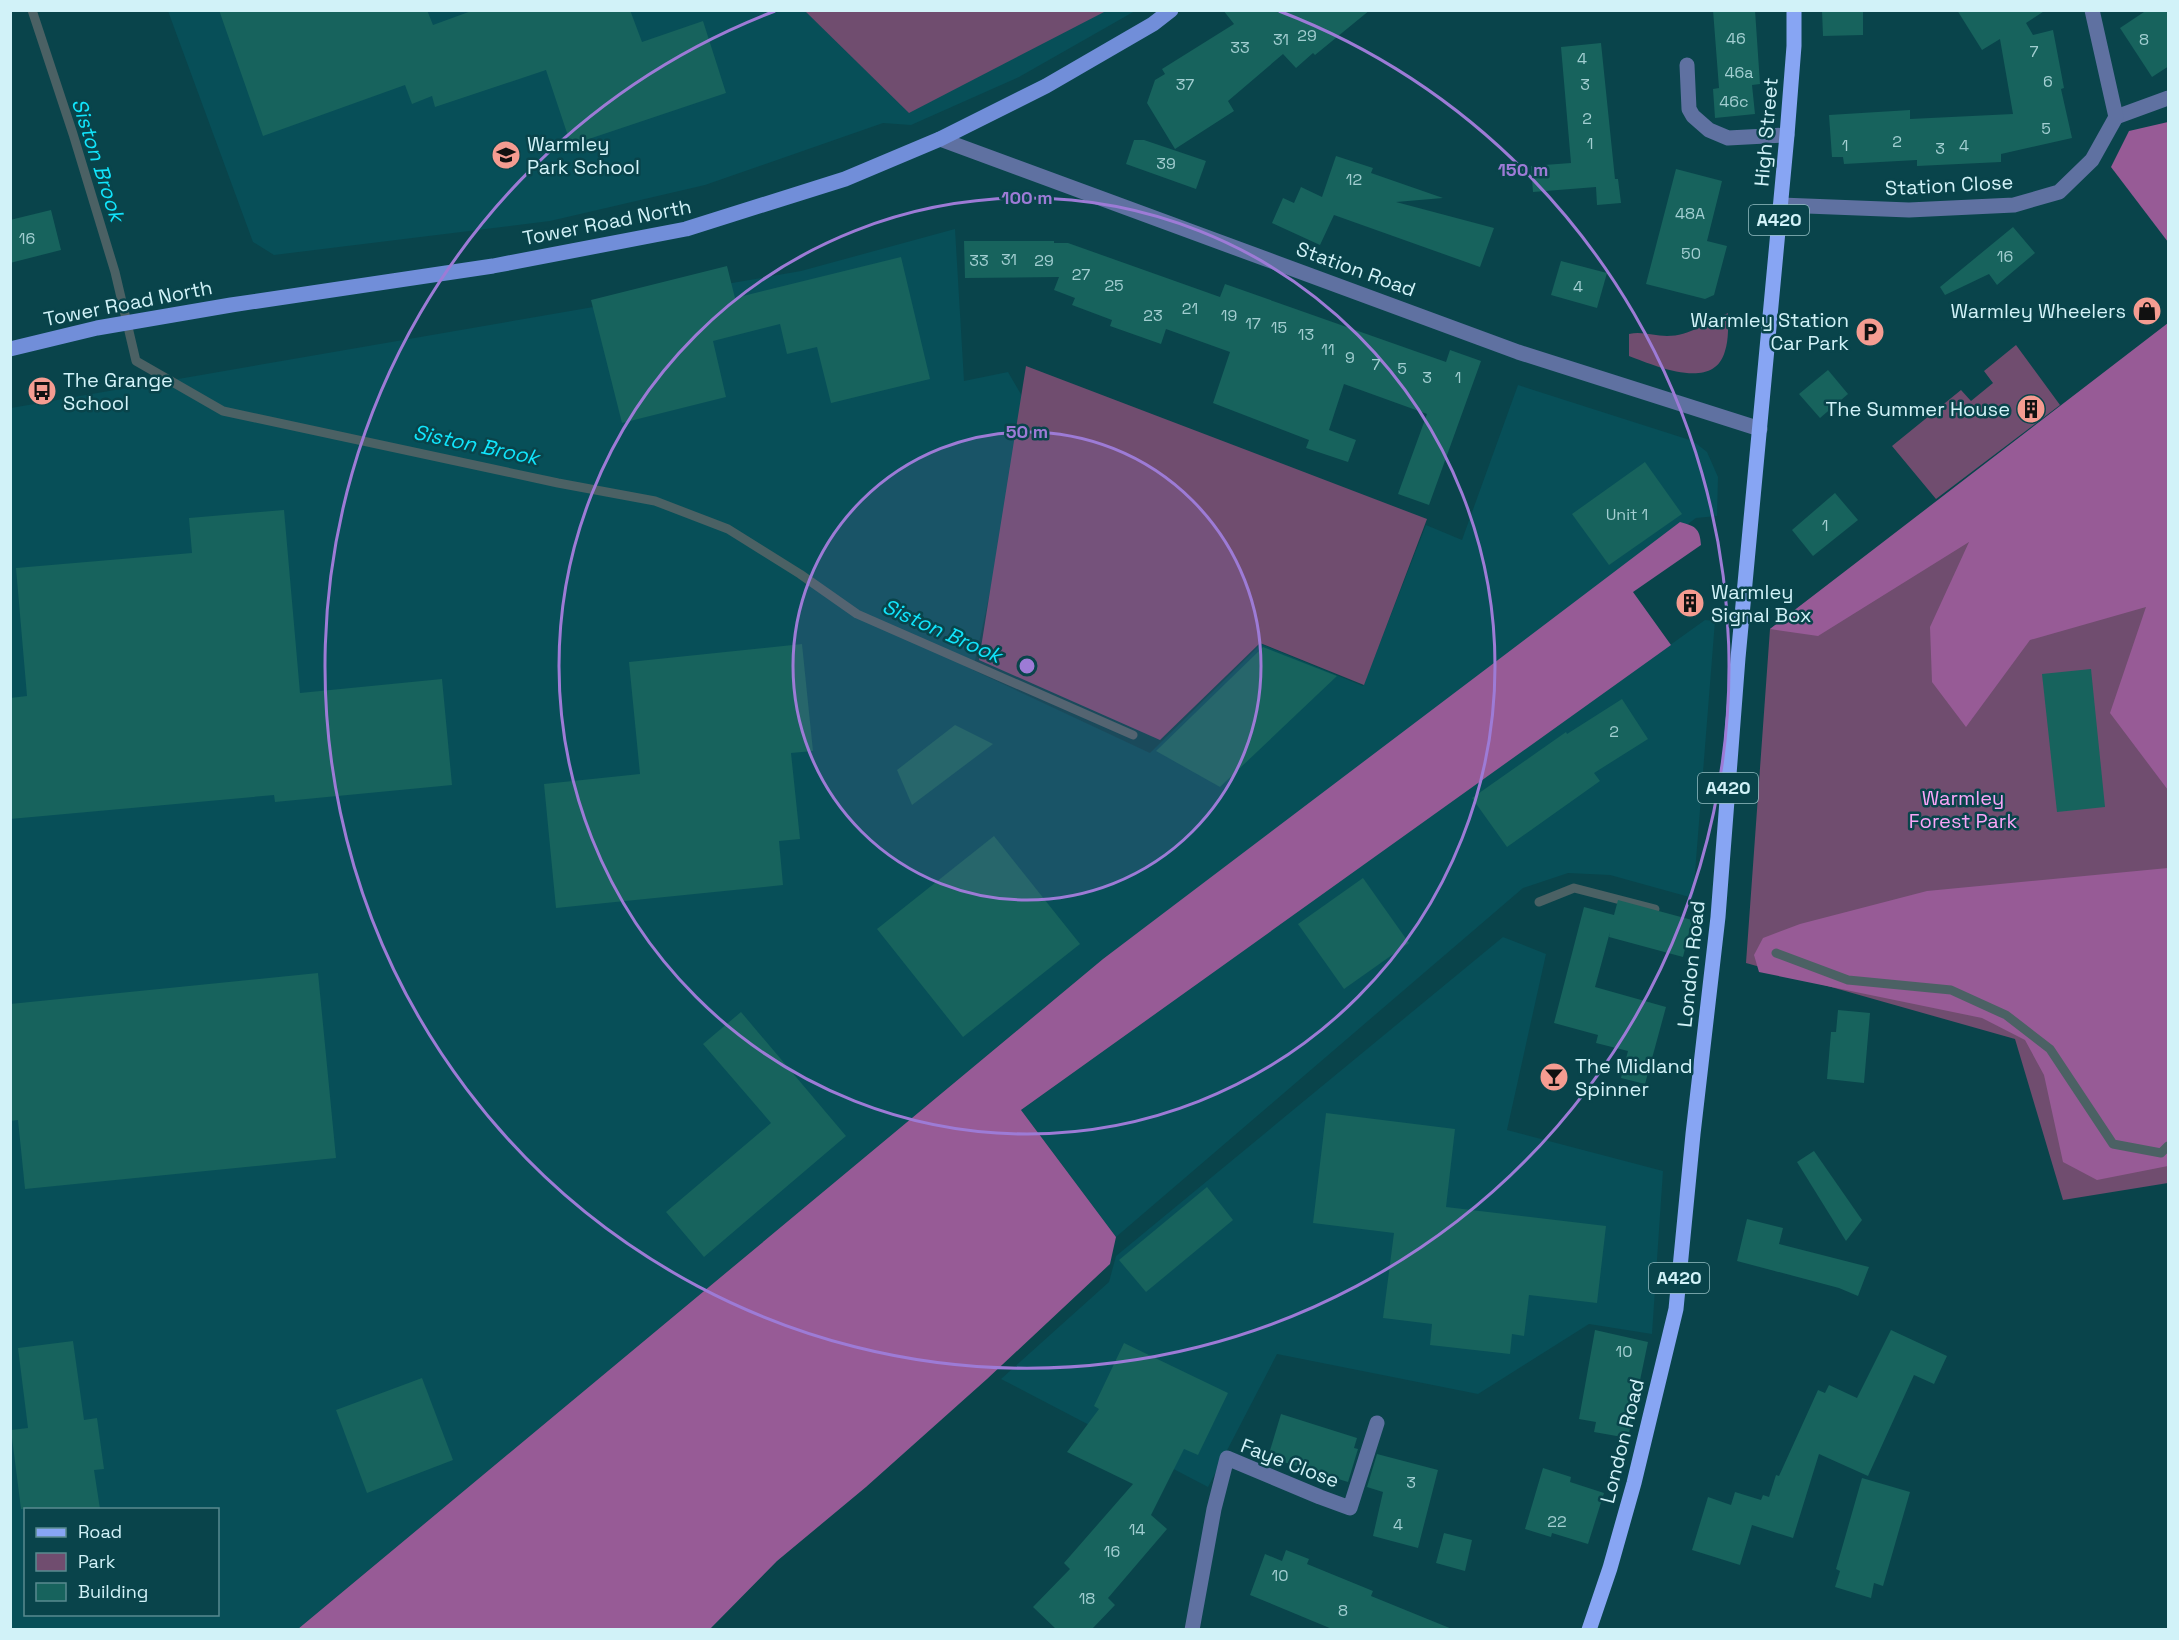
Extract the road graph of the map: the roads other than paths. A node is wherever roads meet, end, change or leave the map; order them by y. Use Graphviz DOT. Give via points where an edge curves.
graph roads {
  1 [pos="1171,10"];
  2 [pos="1794,10"];
  3 [pos="2092,10"];
  4 [pos="1688,65"];
  5 [pos="2169,98"];
  6 [pos="2116,117"];
  7 [pos="1787,135"];
  8 [pos="940,139"];
  9 [pos="1780,205"];
  10 [pos="10,349"];
  11 [pos="1760,429"];
  12 [pos="1754,508"];
  13 [pos="1377,1423"];
  14 [pos="1192,1629"];
  15 [pos="1589,1629"];
  1 -- 8 [label="street, Tower Road North" via="1046,86"];
  2 -- 7 [label="main road, High Street / A420"];
  3 -- 6 [label="street"];
  4 -- 7 [label="street" via="1689,109 1709,130 1728,138"];
  5 -- 6 [label="street"];
  6 -- 9 [label="street, Station Close" via="2092,160 2059,192 2014,205 1909,210"];
  7 -- 9 [label="main road, High Street / A420"];
  8 -- 10 [label="street, Tower Road North" via="845,179 686,229 493,266 97,328"];
  8 -- 11 [label="street, Station Road" via="1518,352"];
  9 -- 11 [label="main road, High Street / A420"];
  11 -- 12 [label="main road, High Street / A420"];
  12 -- 15 [label="main road, London Road / A420" via="1718,917 1676,1309 1632,1493"];
  13 -- 14 [label="street, Faye Close" via="1350,1508 1227,1458"];
}
